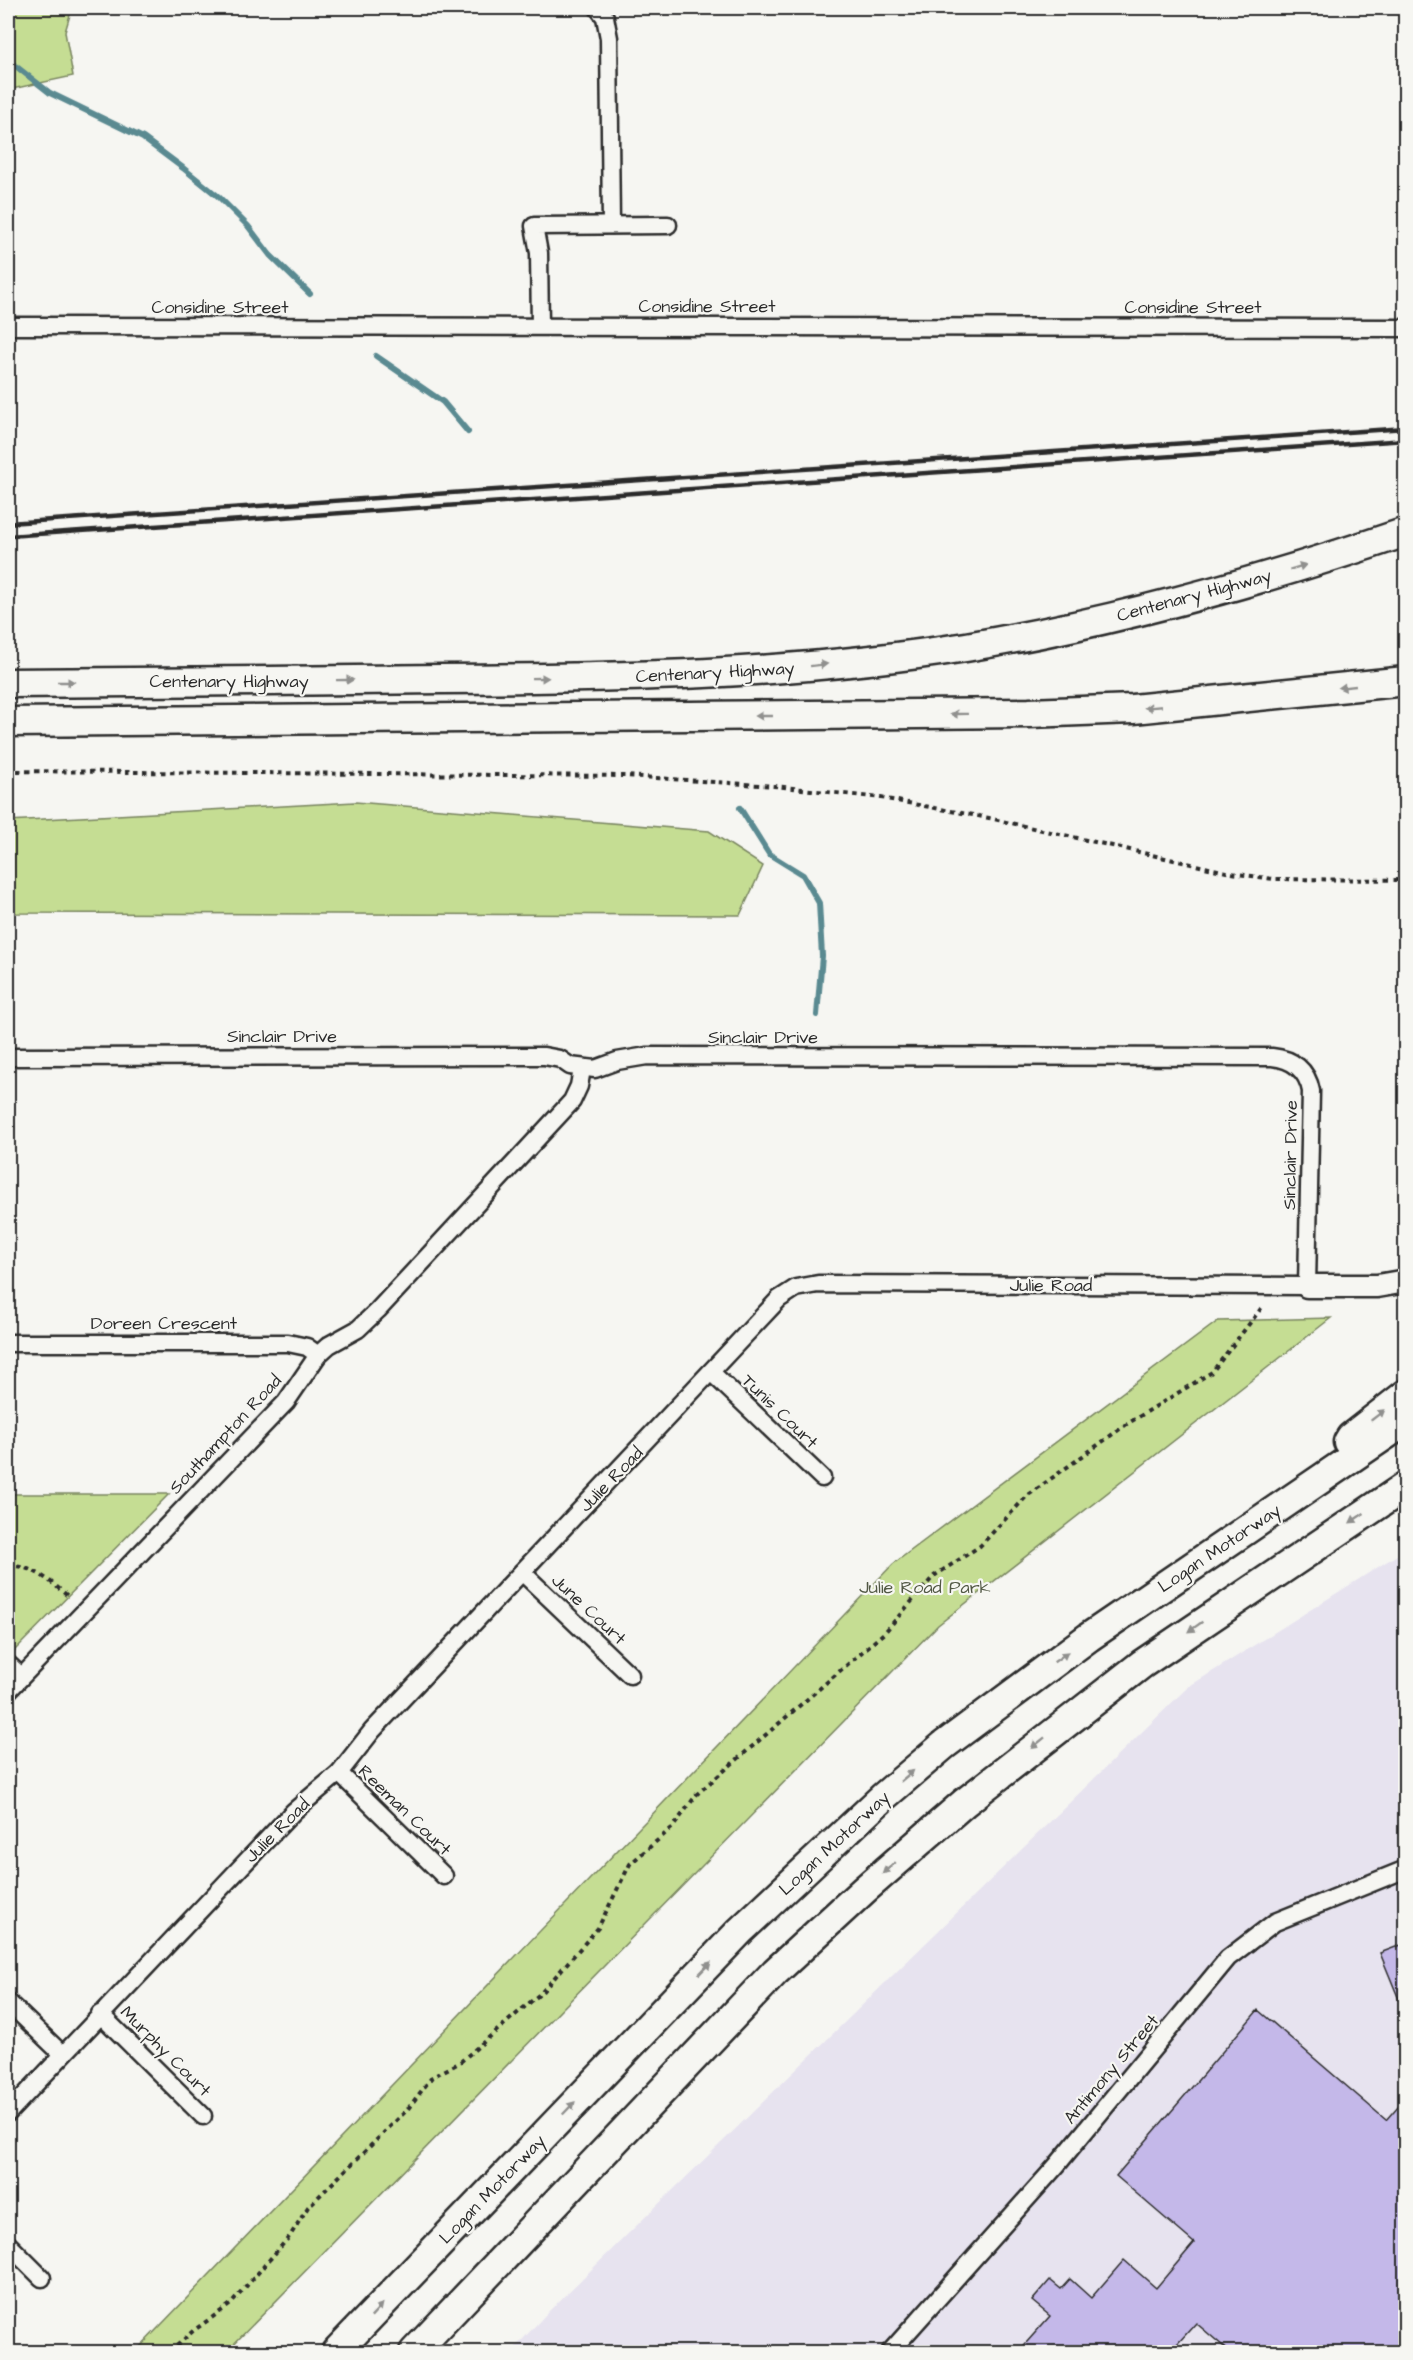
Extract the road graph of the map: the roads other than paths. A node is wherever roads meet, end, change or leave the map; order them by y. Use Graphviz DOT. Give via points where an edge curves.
graph roads {
  1 [pos="598,8"];
  2 [pos="611,225"];
  3 [pos="668,225"];
  4 [pos="8,326"];
  5 [pos="540,326"];
  6 [pos="1406,328"];
  7 [pos="1406,532"];
  8 [pos="1406,681"];
  9 [pos="8,683"];
  10 [pos="8,722"];
  11 [pos="8,1057"];
  12 [pos="582,1069"];
  13 [pos="1406,1281"];
  14 [pos="1306,1286"];
  15 [pos="8,1343"];
  16 [pos="318,1355"];
  17 [pos="712,1373"];
  18 [pos="1406,1394"];
  19 [pos="1406,1421"];
  20 [pos="1334,1469"];
  21 [pos="822,1478"];
  22 [pos="1406,1486"];
  23 [pos="522,1572"];
  24 [pos="8,1664"];
  25 [pos="630,1675"];
  26 [pos="21,1677"];
  27 [pos="8,1691"];
  28 [pos="339,1773"];
  29 [pos="1406,1869"];
  30 [pos="444,1876"];
  31 [pos="8,2002"];
  32 [pos="100,2014"];
  33 [pos="62,2054"];
  34 [pos="8,2113"];
  35 [pos="203,2116"];
  36 [pos="8,2244"];
  37 [pos="42,2278"];
  38 [pos="336,2352"];
  39 [pos="414,2352"];
  40 [pos="890,2352"];
  1 -- 2 [label="street" via="605,17 609,38"];
  2 -- 3 [label="street"];
  2 -- 5 [label="street" via="534,225 539,253"];
  4 -- 5 [label="street, Considine Street"];
  5 -- 6 [label="street, Considine Street"];
  9 -- 7 [label="highway, Centenary Highway, one-way" via="574,678 779,669 965,646 1120,615 1241,585"];
  8 -- 10 [label="highway, one-way" via="1133,709 1029,714"];
  11 -- 12 [label="street, Sinclair Drive" via="544,1056"];
  12 -- 14 [label="street, Sinclair Drive" via="647,1056 1287,1059 1304,1072 1311,1091"];
  12 -- 16 [label="street, Southampton Road" via="579,1086 565,1108 378,1310 358,1329"];
  13 -- 14 [label="street, Julie Road" via="1377,1286"];
  14 -- 17 [label="street, Julie Road" via="818,1284 796,1288 778,1299"];
  15 -- 16 [label="street, Doreen Crescent" via="288,1343 307,1347"];
  16 -- 26 [label="street, Southampton Road" via="286,1402"];
  17 -- 21 [label="street, Tunis Court"];
  17 -- 23 [label="street, Julie Road"];
  20 -- 18 [label="highway, one-way" via="1351,1437"];
  19 -- 20 [label="highway, Logan Motorway"];
  38 -- 20 [label="highway, Logan Motorway, one-way" via="740,1931 883,1797 944,1745 1089,1637"];
  22 -- 39 [label="highway, one-way" via="1142,1664 964,1803 864,1890 768,1980"];
  23 -- 25 [label="street, June Court"];
  23 -- 28 [label="street, Julie Road" via="372,1731"];
  24 -- 26 [label="street"];
  26 -- 27 [label="street, Southampton Road"];
  28 -- 30 [label="street, Reeman Court"];
  28 -- 32 [label="street, Julie Road" via="294,1811"];
  29 -- 40 [label="street, Antimony Street" via="1275,1922 1228,1958 1057,2165"];
  31 -- 33 [label="street"];
  32 -- 33 [label="street, Julie Road"];
  32 -- 35 [label="street, Murphy Court"];
  33 -- 34 [label="street, Julie Road"];
  36 -- 37 [label="street"];
}
